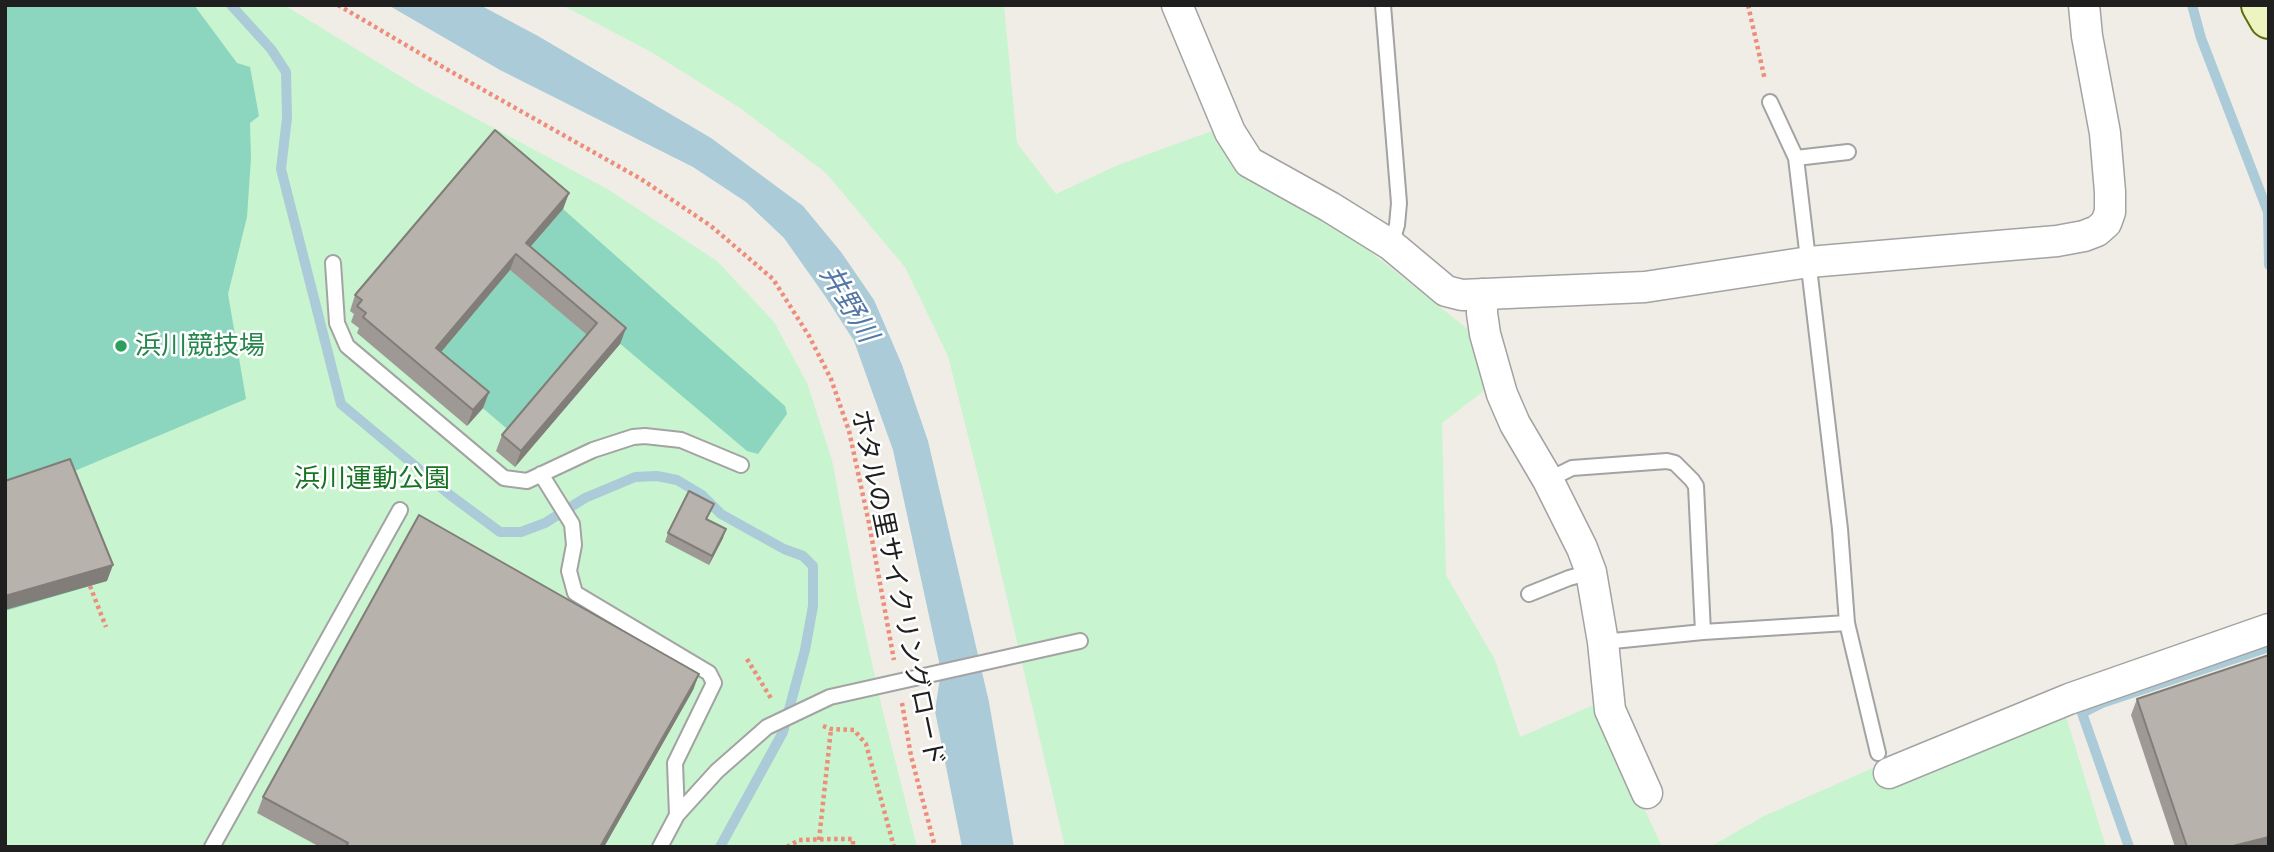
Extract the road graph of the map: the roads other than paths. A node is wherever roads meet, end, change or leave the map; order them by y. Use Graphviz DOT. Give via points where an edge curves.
graph roads {
  1 [pos="1177,5"];
  2 [pos="1383,5"];
  3 [pos="2084,5"];
  4 [pos="2261,5"];
  5 [pos="2269,19"];
  6 [pos="1770,102"];
  7 [pos="1848,152"];
  8 [pos="1796,158"];
  9 [pos="1391,245"];
  10 [pos="1809,262"];
  11 [pos="333,263"];
  12 [pos="1482,294"];
  13 [pos="741,465"];
  14 [pos="541,474"];
  15 [pos="1548,480"];
  16 [pos="400,510"];
  17 [pos="1591,572"];
  18 [pos="1529,594"];
  19 [pos="1847,623"];
  20 [pos="2269,629"];
  21 [pos="1703,632"];
  22 [pos="1080,641"];
  23 [pos="1604,642"];
  24 [pos="1883,763"];
  25 [pos="1647,793"];
  26 [pos="677,816"];
  27 [pos="212,847"];
  28 [pos="660,847"];
  1 -- 9 [label="street" via="1230,132 1248,162"];
  2 -- 9 [label="lane" via="1399,203"];
  3 -- 10 [label="street" via="2105,133 2110,192 2106,223 2084,236 2057,241"];
  4 -- 5 [label="main road"];
  6 -- 8 [label="lane"];
  7 -- 8 [label="lane"];
  8 -- 10 [label="lane"];
  9 -- 12 [label="street" via="1446,291"];
  10 -- 12 [label="street" via="1645,288"];
  10 -- 19 [label="lane"];
  11 -- 14 [label="lane" via="337,323 347,346 496,473 516,481"];
  12 -- 15 [label="street" via="1485,334 1503,394 1514,424"];
  13 -- 14 [label="lane" via="681,440 645,436 593,450"];
  14 -- 26 [label="lane" via="572,524 569,571 575,593 709,673 714,683 675,763"];
  15 -- 17 [label="street"];
  15 -- 21 [label="lane" via="1572,468 1675,463 1696,486"];
  16 -- 27 [label="lane"];
  17 -- 18 [label="lane"];
  17 -- 23 [label="street"];
  19 -- 21 [label="lane"];
  19 -- 24 [label="lane"];
  20 -- 24 [label="street"];
  21 -- 23 [label="lane"];
  22 -- 26 [label="lane" via="830,697 767,727 717,771"];
  23 -- 25 [label="street" via="1610,710"];
  26 -- 28 [label="lane"];
}
